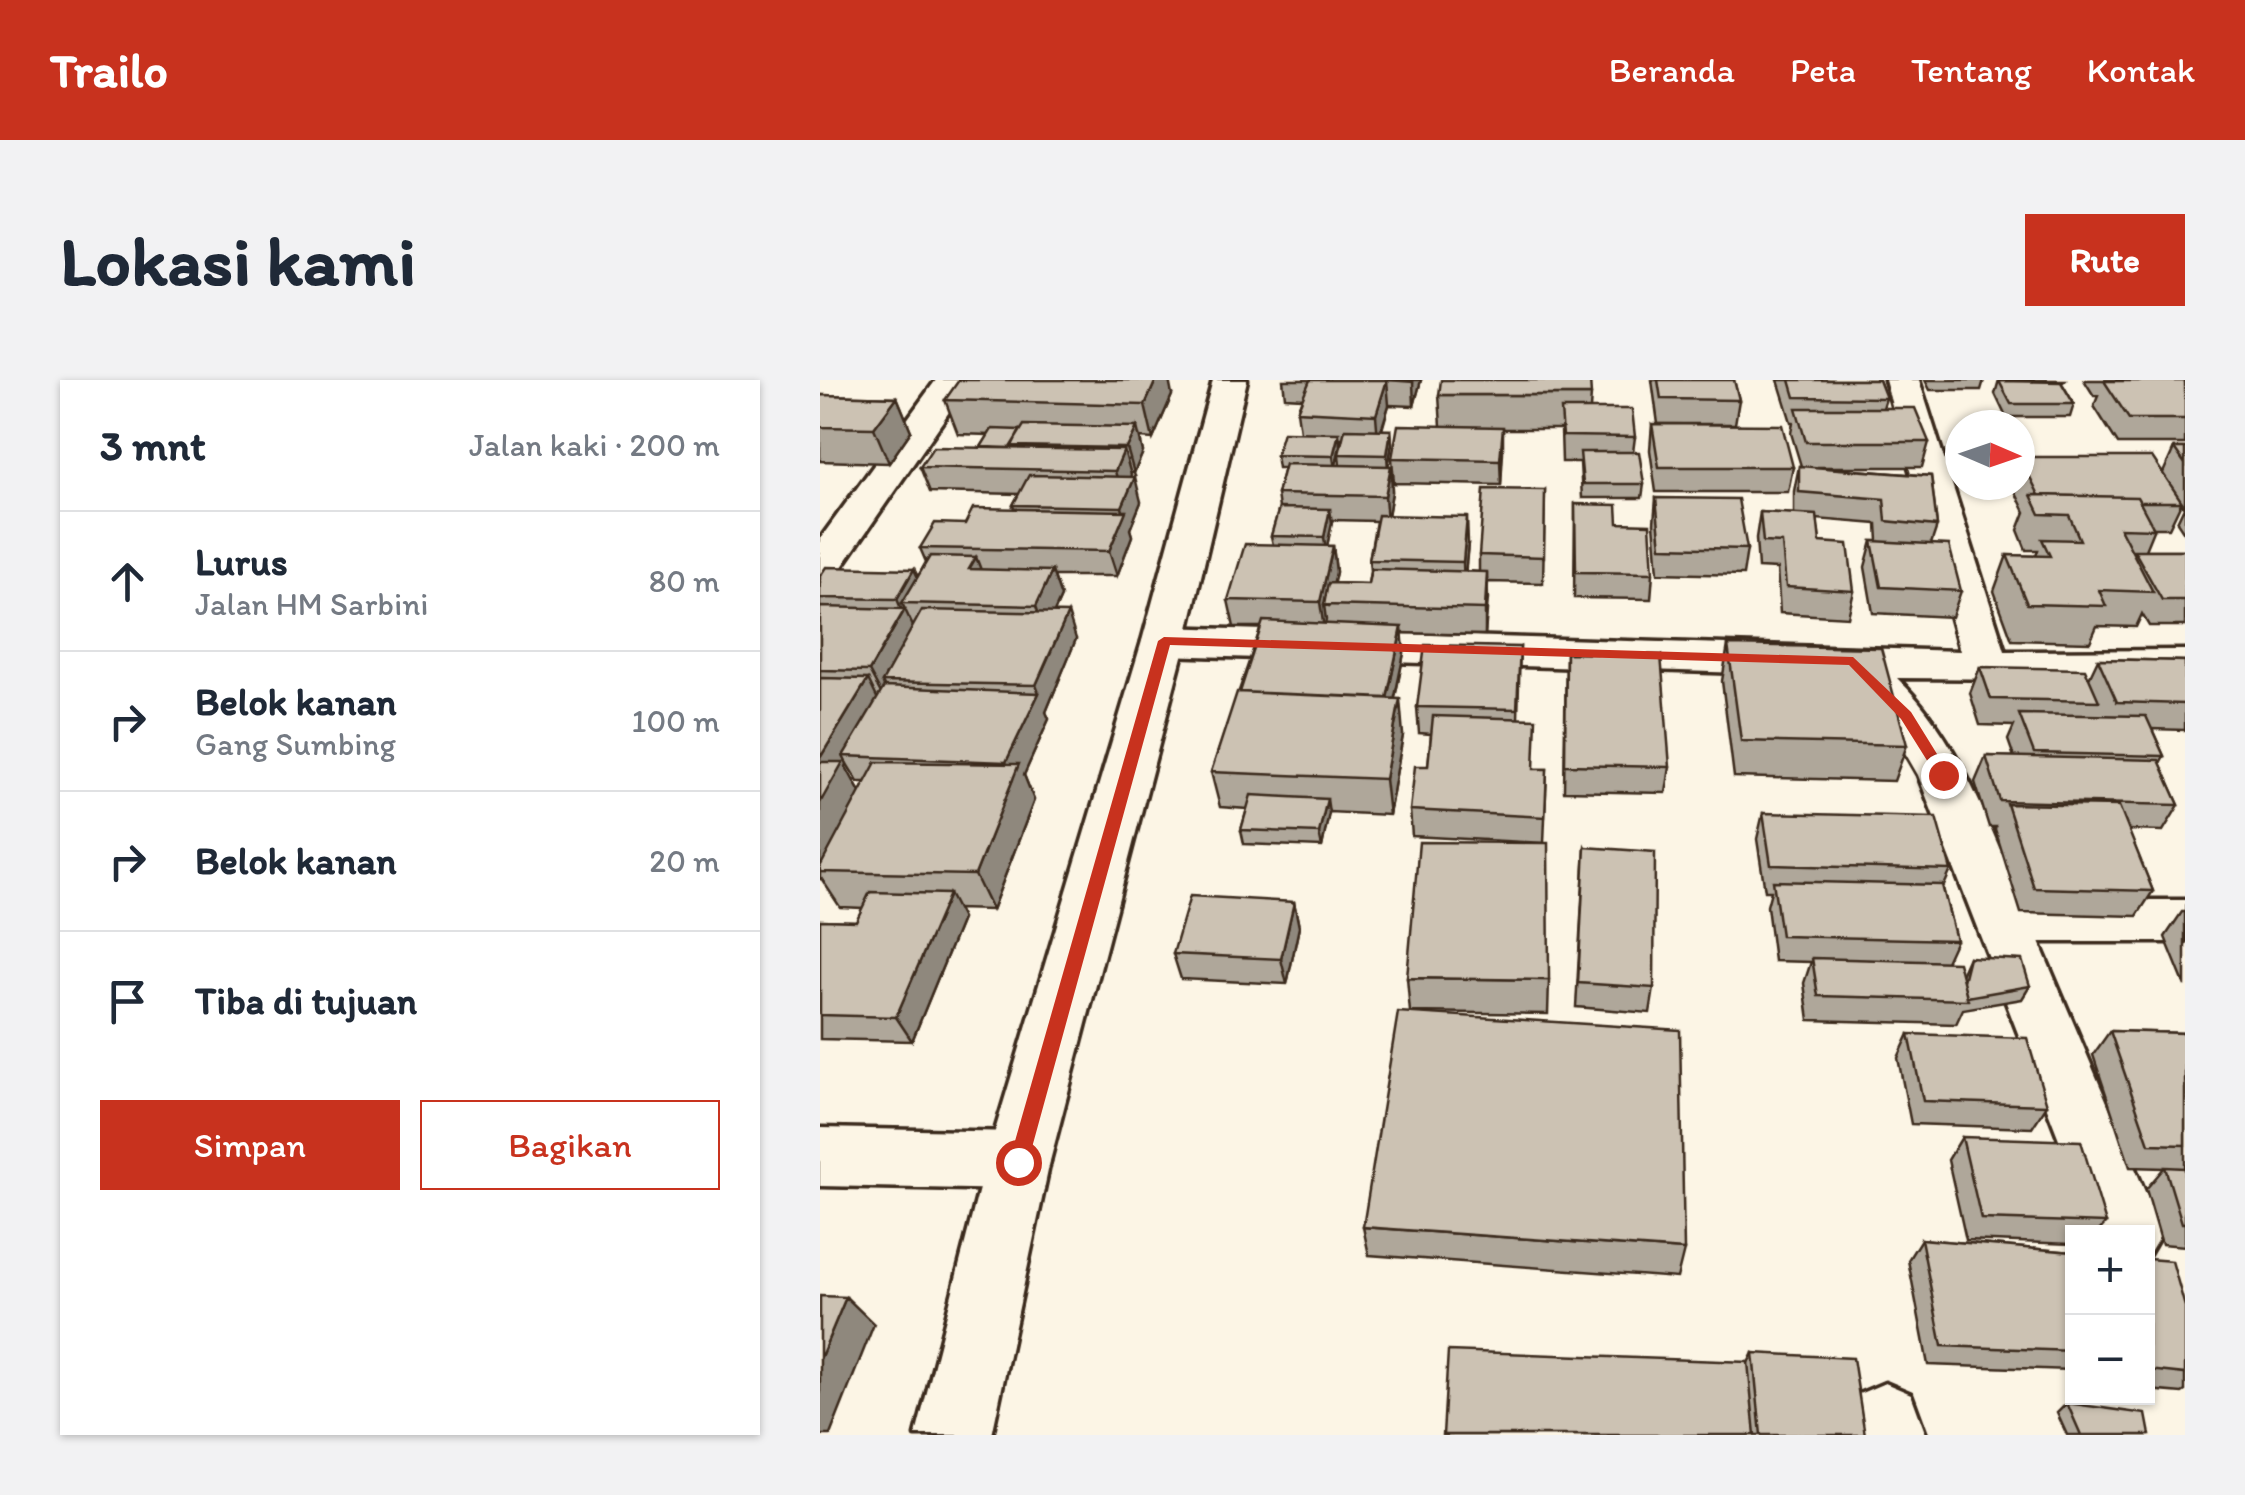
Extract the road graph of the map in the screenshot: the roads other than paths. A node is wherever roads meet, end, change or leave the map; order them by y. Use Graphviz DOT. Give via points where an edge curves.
graph roads {
  1 [pos="954,380"];
  2 [pos="1230,380"];
  3 [pos="1902,380"];
  4 [pos="820,568"];
  5 [pos="1164,641"];
  6 [pos="1853,661"];
  7 [pos="2185,665"];
  8 [pos="1987,666"];
  9 [pos="2000,921"];
  10 [pos="2185,921"];
  11 [pos="820,1157"];
  12 [pos="1018,1162"];
  13 [pos="2125,1225"];
  14 [pos="954,1435"];
  1 -- 4 [label="street"];
  2 -- 5 [label="street"];
  3 -- 8 [label="street"];
  5 -- 6 [label="street"];
  5 -- 12 [label="street"];
  6 -- 8 [label="street"];
  6 -- 9 [label="street" via="1906,716 1943,775"];
  7 -- 8 [label="street"];
  9 -- 10 [label="street"];
  9 -- 13 [label="street"];
  11 -- 12 [label="street"];
  12 -- 14 [label="street"];
}
